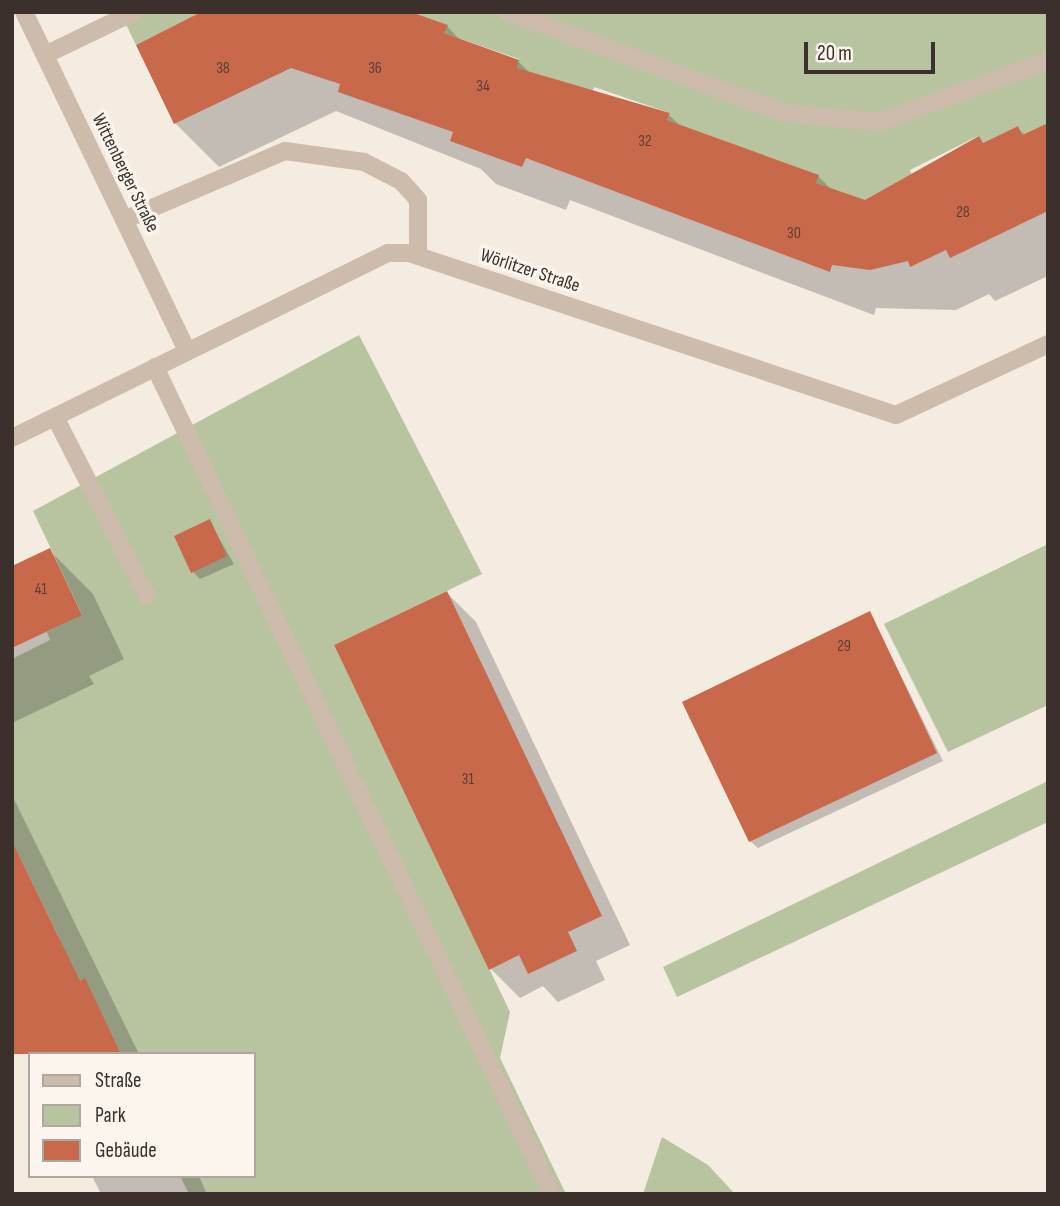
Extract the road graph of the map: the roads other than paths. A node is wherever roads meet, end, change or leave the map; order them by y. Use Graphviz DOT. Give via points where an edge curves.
graph roads {
  1 [pos="24,12"];
  2 [pos="134,12"];
  3 [pos="508,12"];
  4 [pos="45,55"];
  5 [pos="1048,61"];
  6 [pos="124,220"];
  7 [pos="418,256"];
  8 [pos="1048,344"];
  9 [pos="187,351"];
  10 [pos="155,368"];
  11 [pos="55,417"];
  12 [pos="12,438"];
  13 [pos="147,596"];
  14 [pos="552,1194"];
  1 -- 4 [label="street, Wittenberger Straße"];
  2 -- 4 [label="street"];
  3 -- 5 [label="street" via="784,113 879,122"];
  4 -- 6 [label="street, Wittenberger Straße"];
  6 -- 7 [label="street" via="285,151 364,162 401,181 418,200"];
  6 -- 9 [label="street, Wittenberger Straße"];
  7 -- 8 [label="street, Wörlitzer Straße" via="897,415"];
  7 -- 9 [label="street, Wörlitzer Straße" via="388,253"];
  9 -- 10 [label="street, Wörlitzer Straße"];
  10 -- 11 [label="street, Wörlitzer Straße"];
  10 -- 14 [label="street"];
  11 -- 12 [label="street, Wörlitzer Straße"];
  11 -- 13 [label="street"];
}
